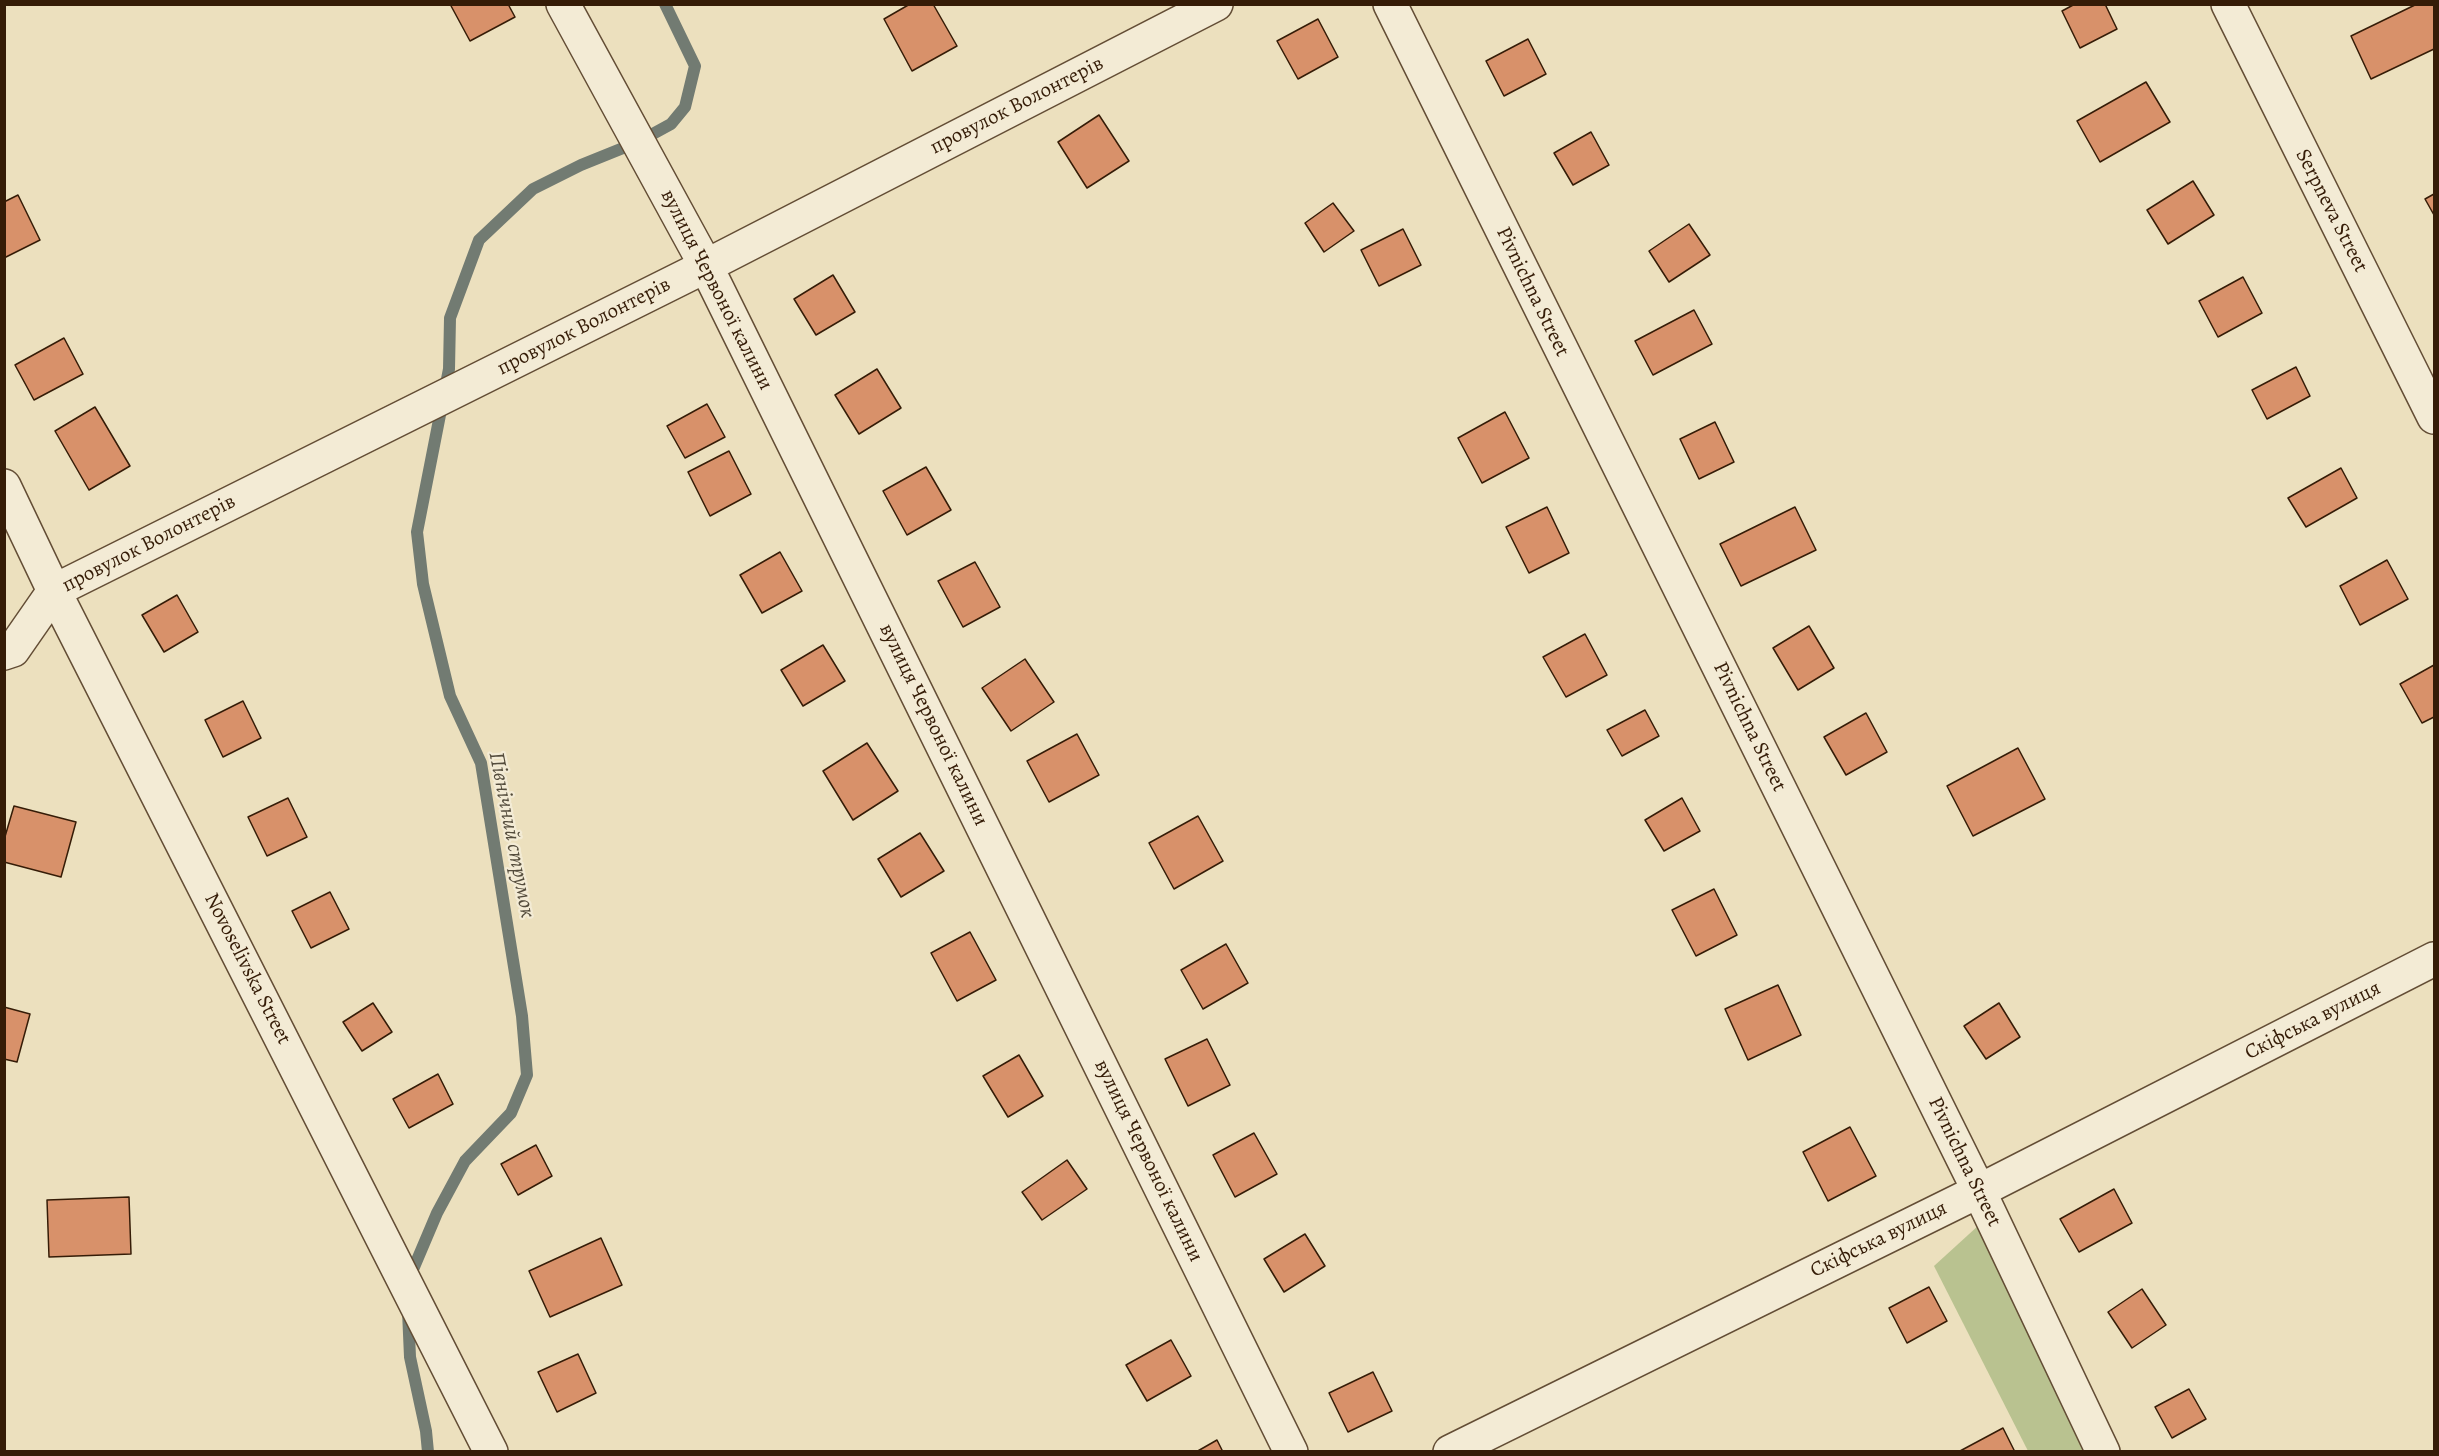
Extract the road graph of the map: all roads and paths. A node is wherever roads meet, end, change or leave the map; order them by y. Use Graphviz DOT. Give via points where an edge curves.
graph roads {
  1 [pos="563,4"];
  2 [pos="1216,4"];
  3 [pos="1390,4"];
  4 [pos="2228,4"];
  5 [pos="706,266"];
  6 [pos="2434,417"];
  7 [pos="4,486"];
  8 [pos="54,591"];
  9 [pos="7,661"];
  10 [pos="2434,959"];
  11 [pos="1979,1191"];
  12 [pos="491,1452"];
  13 [pos="1291,1452"];
  14 [pos="1450,1452"];
  15 [pos="2103,1452"];
  1 -- 5 [label="street, вулиця Червоної калини"];
  2 -- 5 [label="street, провулок Волонтерів"];
  3 -- 11 [label="street, Pivnichna Street"];
  4 -- 6 [label="street, Serpneva Street"];
  5 -- 8 [label="street, провулок Волонтерів"];
  5 -- 13 [label="street, вулиця Червоної калини"];
  7 -- 8 [label="street, Novoselivska Street"];
  8 -- 9 [label="street, провулок Волонтерів"];
  8 -- 12 [label="street, Novoselivska Street"];
  10 -- 11 [label="street, Скіфська вулиця"];
  11 -- 14 [label="street, Скіфська вулиця"];
  11 -- 15 [label="street, Pivnichna Street"];
}
